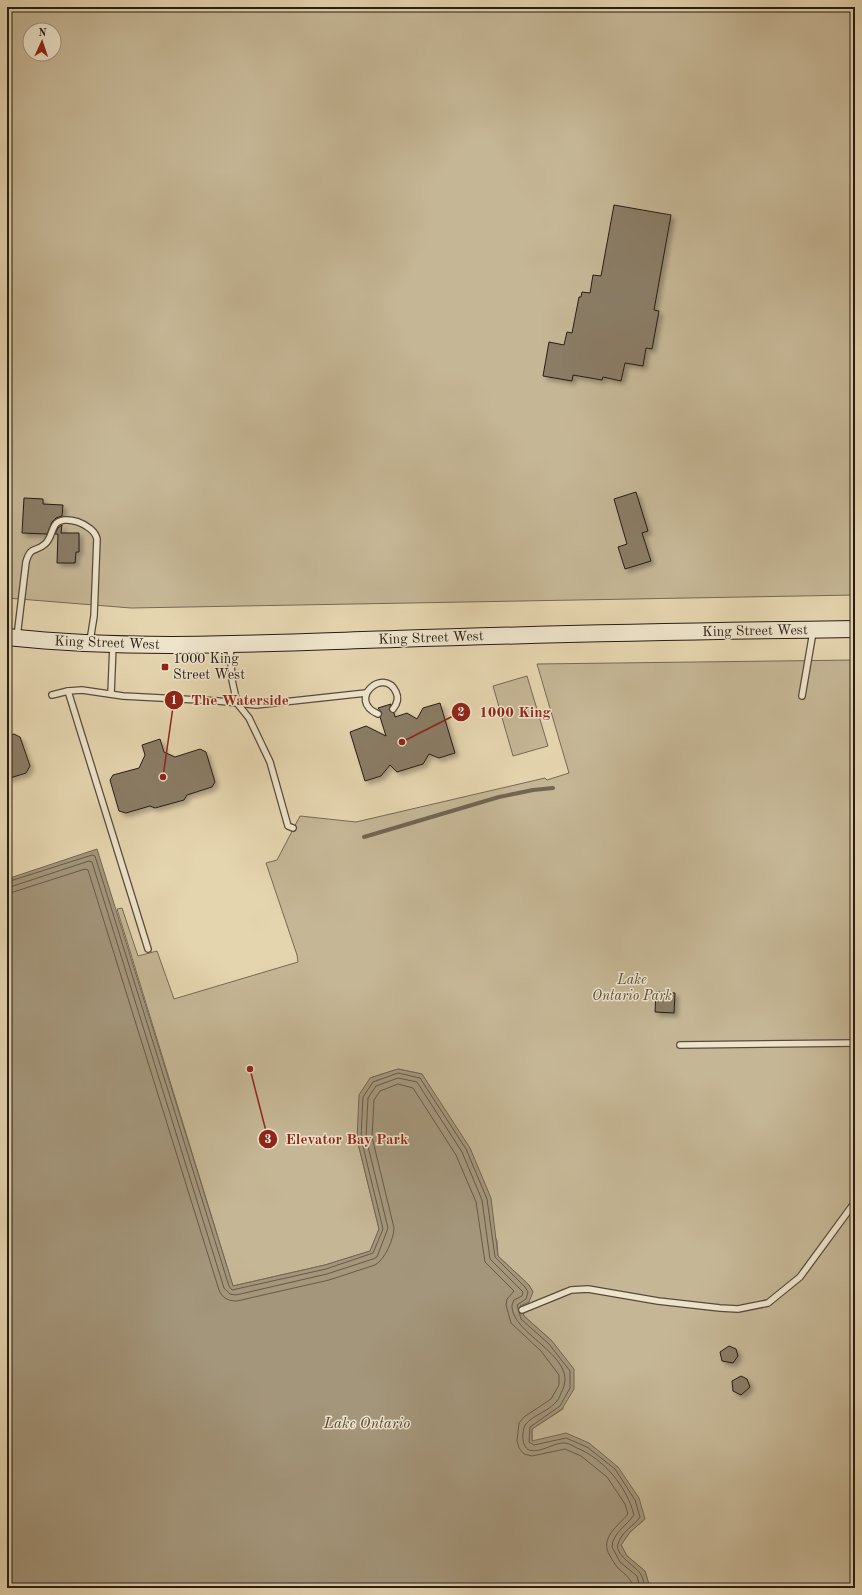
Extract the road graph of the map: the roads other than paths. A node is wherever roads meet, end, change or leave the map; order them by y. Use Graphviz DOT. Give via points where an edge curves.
graph roads {
  1 [pos="813,629"];
  2 [pos="855,629"];
  3 [pos="12,638"];
  4 [pos="89,643"];
  5 [pos="230,644"];
  6 [pos="113,645"];
  7 [pos="68,690"];
  8 [pos="366,693"];
  9 [pos="111,694"];
  10 [pos="52,695"];
  11 [pos="802,696"];
  12 [pos="237,703"];
  13 [pos="393,709"];
  14 [pos="378,714"];
  15 [pos="293,828"];
  16 [pos="148,949"];
  17 [pos="680,1044"];
  18 [pos="855,1044"];
  19 [pos="855,1202"];
  20 [pos="522,1310"];
  1 -- 2 [label="main road, King Street West"];
  1 -- 5 [label="main road, King Street West"];
  1 -- 11 [label="lane"];
  3 -- 4 [label="main road, King Street West"];
  3 -- 4 [label="lane" via="29,553 44,545 55,525 68,520 88,526 94,531 97,539 94,616"];
  4 -- 6 [label="main road, King Street West"];
  5 -- 6 [label="main road, King Street West"];
  5 -- 12 [label="lane" via="232,680"];
  6 -- 9 [label="lane"];
  7 -- 9 [label="lane"];
  7 -- 10 [label="lane"];
  7 -- 16 [label="lane"];
  8 -- 12 [label="lane" via="256,705"];
  8 -- 13 [label="lane" via="377,683 392,686 397,700"];
  8 -- 14 [label="lane" via="366,704"];
  9 -- 12 [label="lane"];
  12 -- 15 [label="lane" via="249,718 270,762 288,826"];
  17 -- 18 [label="lane"];
  19 -- 20 [label="lane" via="800,1277 768,1303 738,1309 720,1308 588,1289 571,1290"];
}
